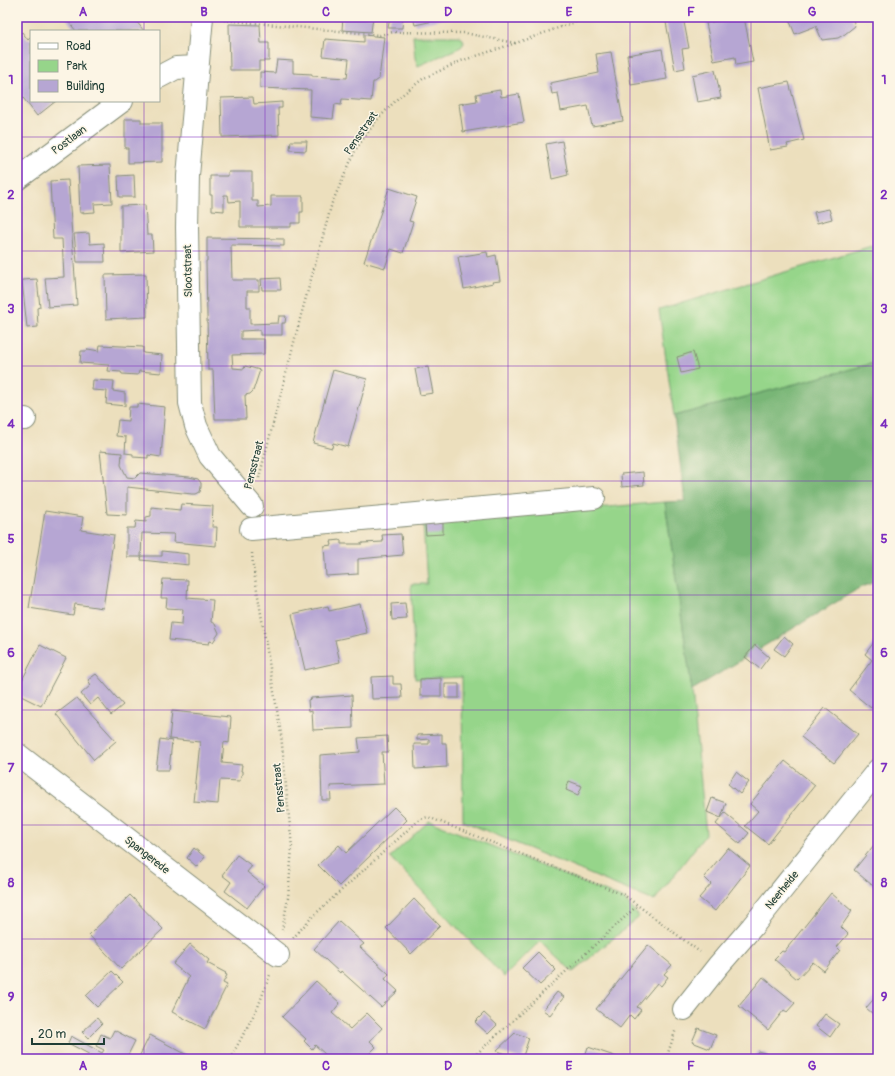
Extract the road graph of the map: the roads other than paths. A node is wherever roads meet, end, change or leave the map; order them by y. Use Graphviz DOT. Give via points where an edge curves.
graph roads {
  1 [pos="202,17"];
  2 [pos="198,67"];
  3 [pos="160,76"];
  4 [pos="121,102"];
  5 [pos="17,179"];
  6 [pos="594,498"];
  7 [pos="252,506"];
  8 [pos="251,529"];
  9 [pos="17,754"];
  10 [pos="878,770"];
  11 [pos="278,954"];
  12 [pos="684,1009"];
  1 -- 2 [label="street, Slootstraat"];
  2 -- 3 [label="street" via="176,68"];
  2 -- 7 [label="street, Slootstraat" via="188,176 190,403 196,426 210,456"];
  4 -- 5 [label="street, Postlaan"];
  6 -- 8 [label="street"];
  9 -- 11 [label="street, Spangerede"];
  10 -- 12 [label="street, Neerheide"];
}
